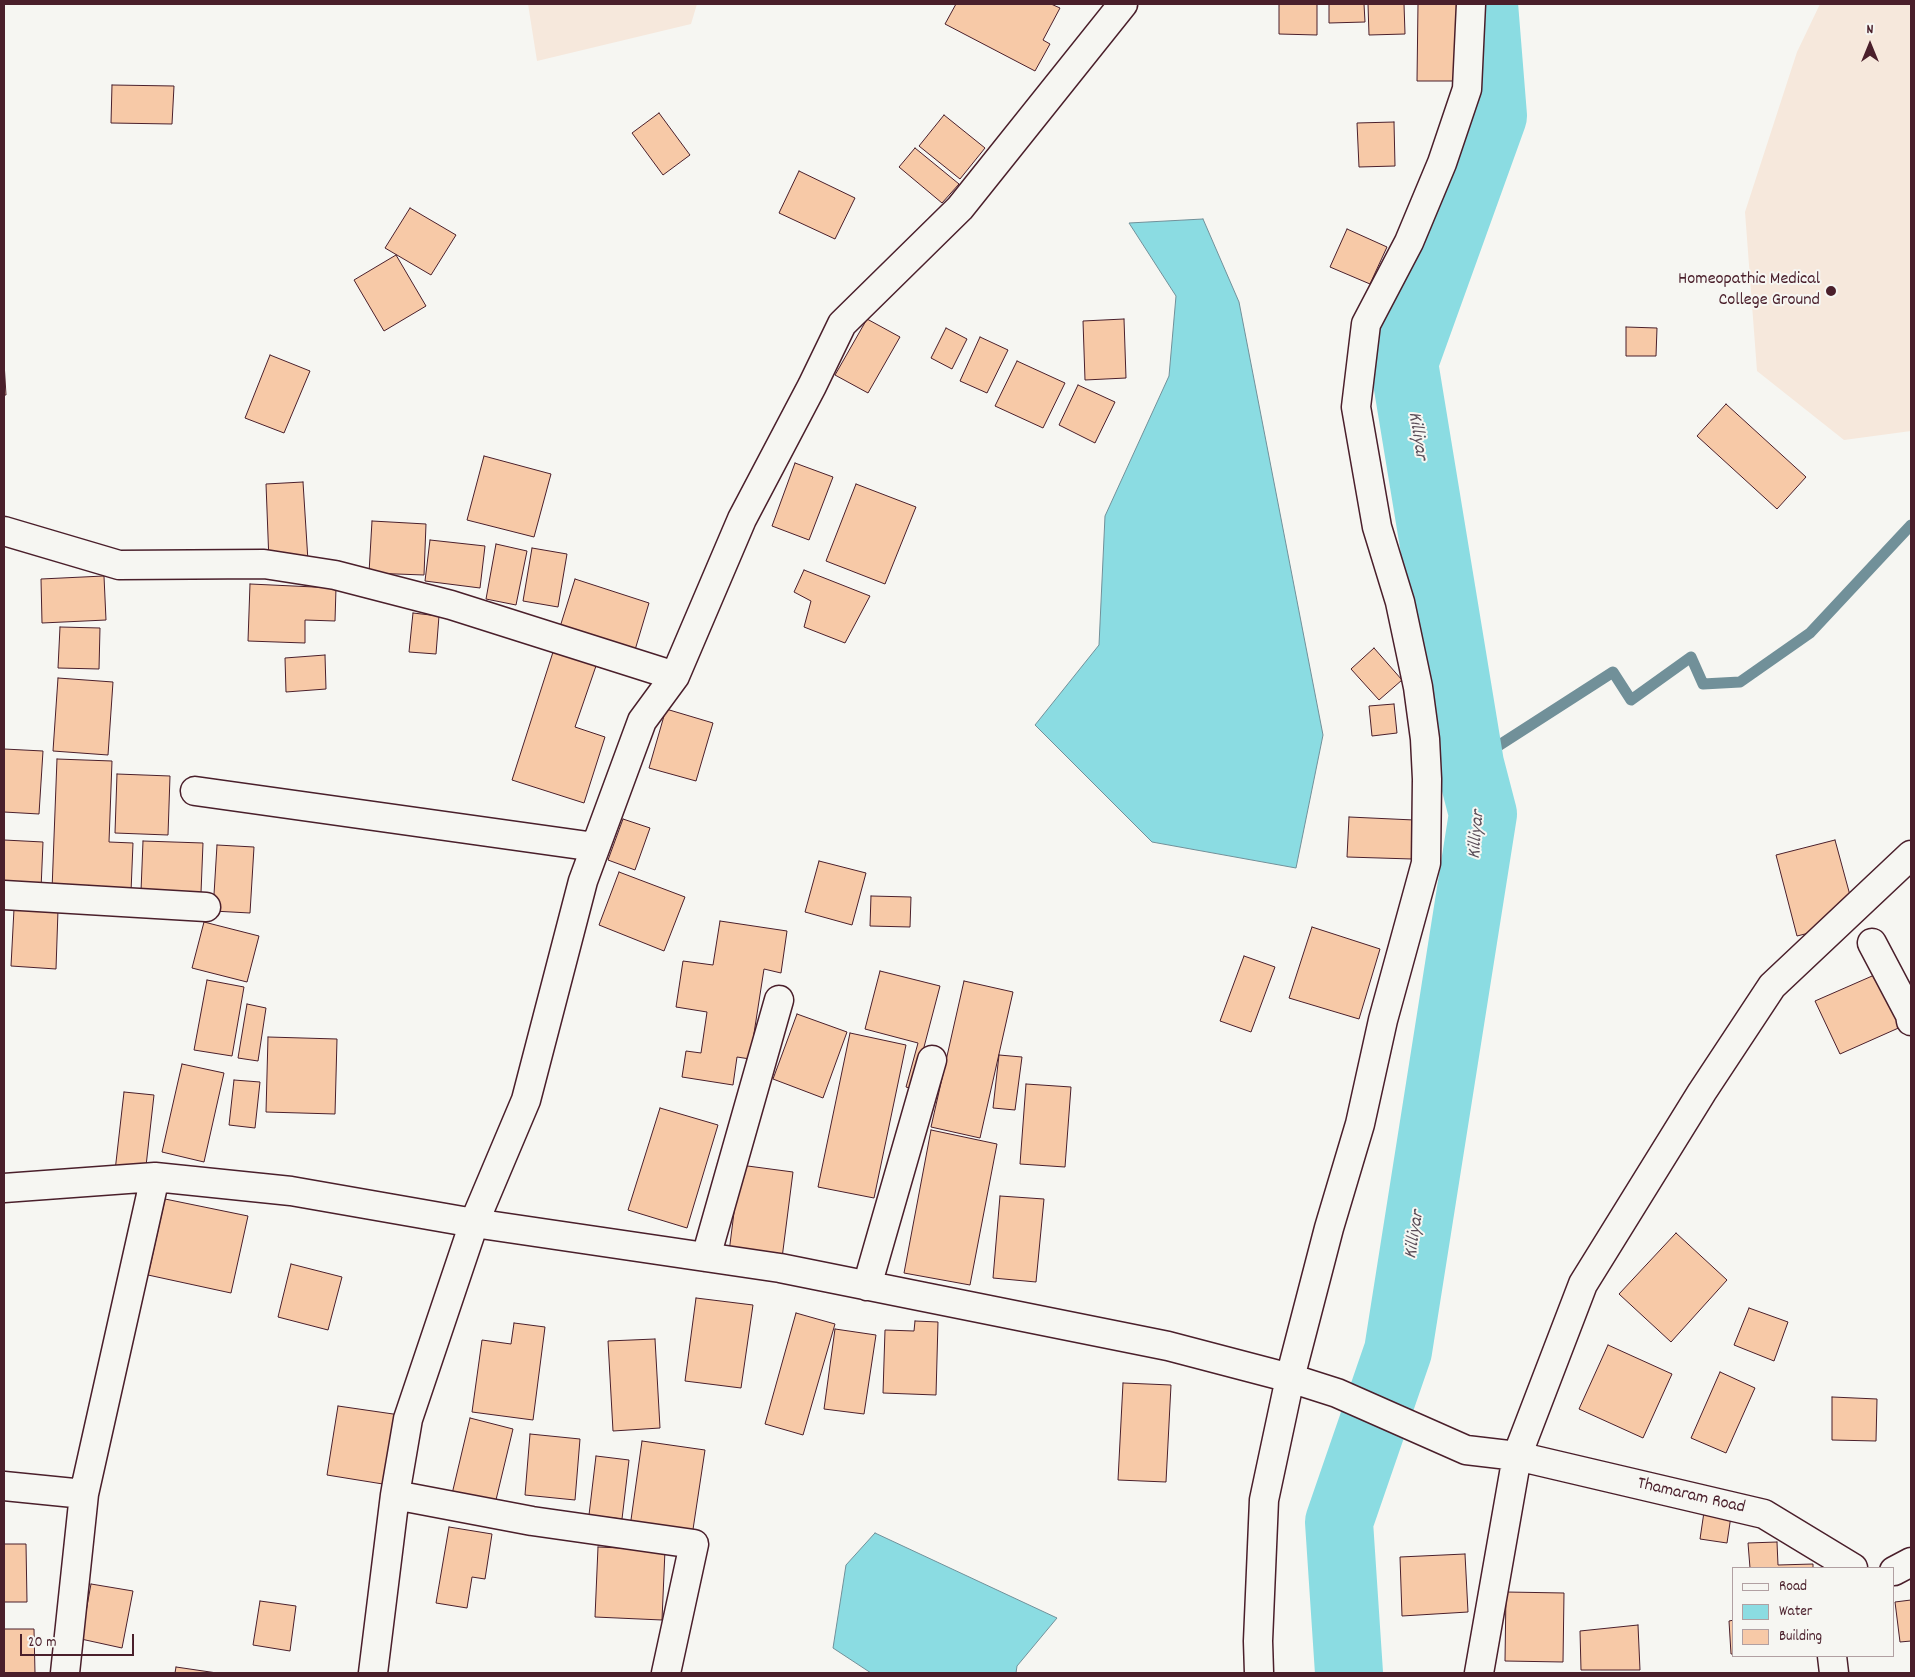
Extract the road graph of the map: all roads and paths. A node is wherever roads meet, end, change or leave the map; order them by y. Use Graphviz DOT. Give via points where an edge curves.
graph roads {
  1 [pos="1123,4"];
  2 [pos="1471,4"];
  3 [pos="4,531"];
  4 [pos="675,676"];
  5 [pos="195,791"];
  6 [pos="595,847"];
  7 [pos="1911,855"];
  8 [pos="4,895"];
  9 [pos="206,907"];
  10 [pos="1872,943"];
  11 [pos="780,1000"];
  12 [pos="1911,1022"];
  13 [pos="932,1060"];
  14 [pos="155,1178"];
  15 [pos="4,1188"];
  16 [pos="474,1223"];
  17 [pos="706,1257"];
  18 [pos="868,1286"];
  19 [pos="1290,1378"];
  20 [pos="1517,1456"];
  21 [pos="4,1486"];
  22 [pos="84,1494"];
  23 [pos="395,1495"];
  24 [pos="1911,1562"];
  25 [pos="1851,1567"];
  26 [pos="1895,1570"];
  27 [pos="1832,1657"];
  28 [pos="65,1673"];
  29 [pos="373,1673"];
  30 [pos="666,1673"];
  31 [pos="1259,1673"];
  32 [pos="1479,1673"];
  33 [pos="1834,1673"];
  1 -- 4 [label="street" via="960,208 842,324 742,519"];
  2 -- 19 [label="street" via="1467,89 1442,163 1408,242 1366,324 1356,407 1377,528 1400,602 1418,687 1427,771 1426,864 1383,1020 1360,1124"];
  3 -- 4 [label="street" via="119,565 264,564 335,575 451,605"];
  4 -- 6 [label="street" via="642,721"];
  5 -- 6 [label="street"];
  6 -- 16 [label="street" via="583,881 526,1100"];
  7 -- 20 [label="street" via="1772,986 1702,1092 1583,1284"];
  8 -- 9 [label="street"];
  10 -- 12 [label="street"];
  11 -- 17 [label="street"];
  13 -- 18 [label="street"];
  14 -- 15 [label="street, Thamaram Road"];
  14 -- 16 [label="street, Thamaram Road" via="292,1191"];
  14 -- 22 [label="street"];
  16 -- 17 [label="street, Thamaram Road"];
  16 -- 23 [label="street" via="408,1419"];
  17 -- 18 [label="street, Thamaram Road"];
  18 -- 19 [label="street, Thamaram Road" via="1168,1346"];
  19 -- 20 [label="street, Thamaram Road" via="1337,1393 1466,1450"];
  19 -- 31 [label="street" via="1264,1500"];
  20 -- 25 [label="street, Thamaram Road" via="1764,1514"];
  20 -- 32 [label="street"];
  21 -- 22 [label="street"];
  22 -- 28 [label="street"];
  23 -- 29 [label="street"];
  23 -- 30 [label="street" via="532,1521 694,1544"];
  24 -- 26 [label="street"];
  27 -- 33 [label="street"];
}
